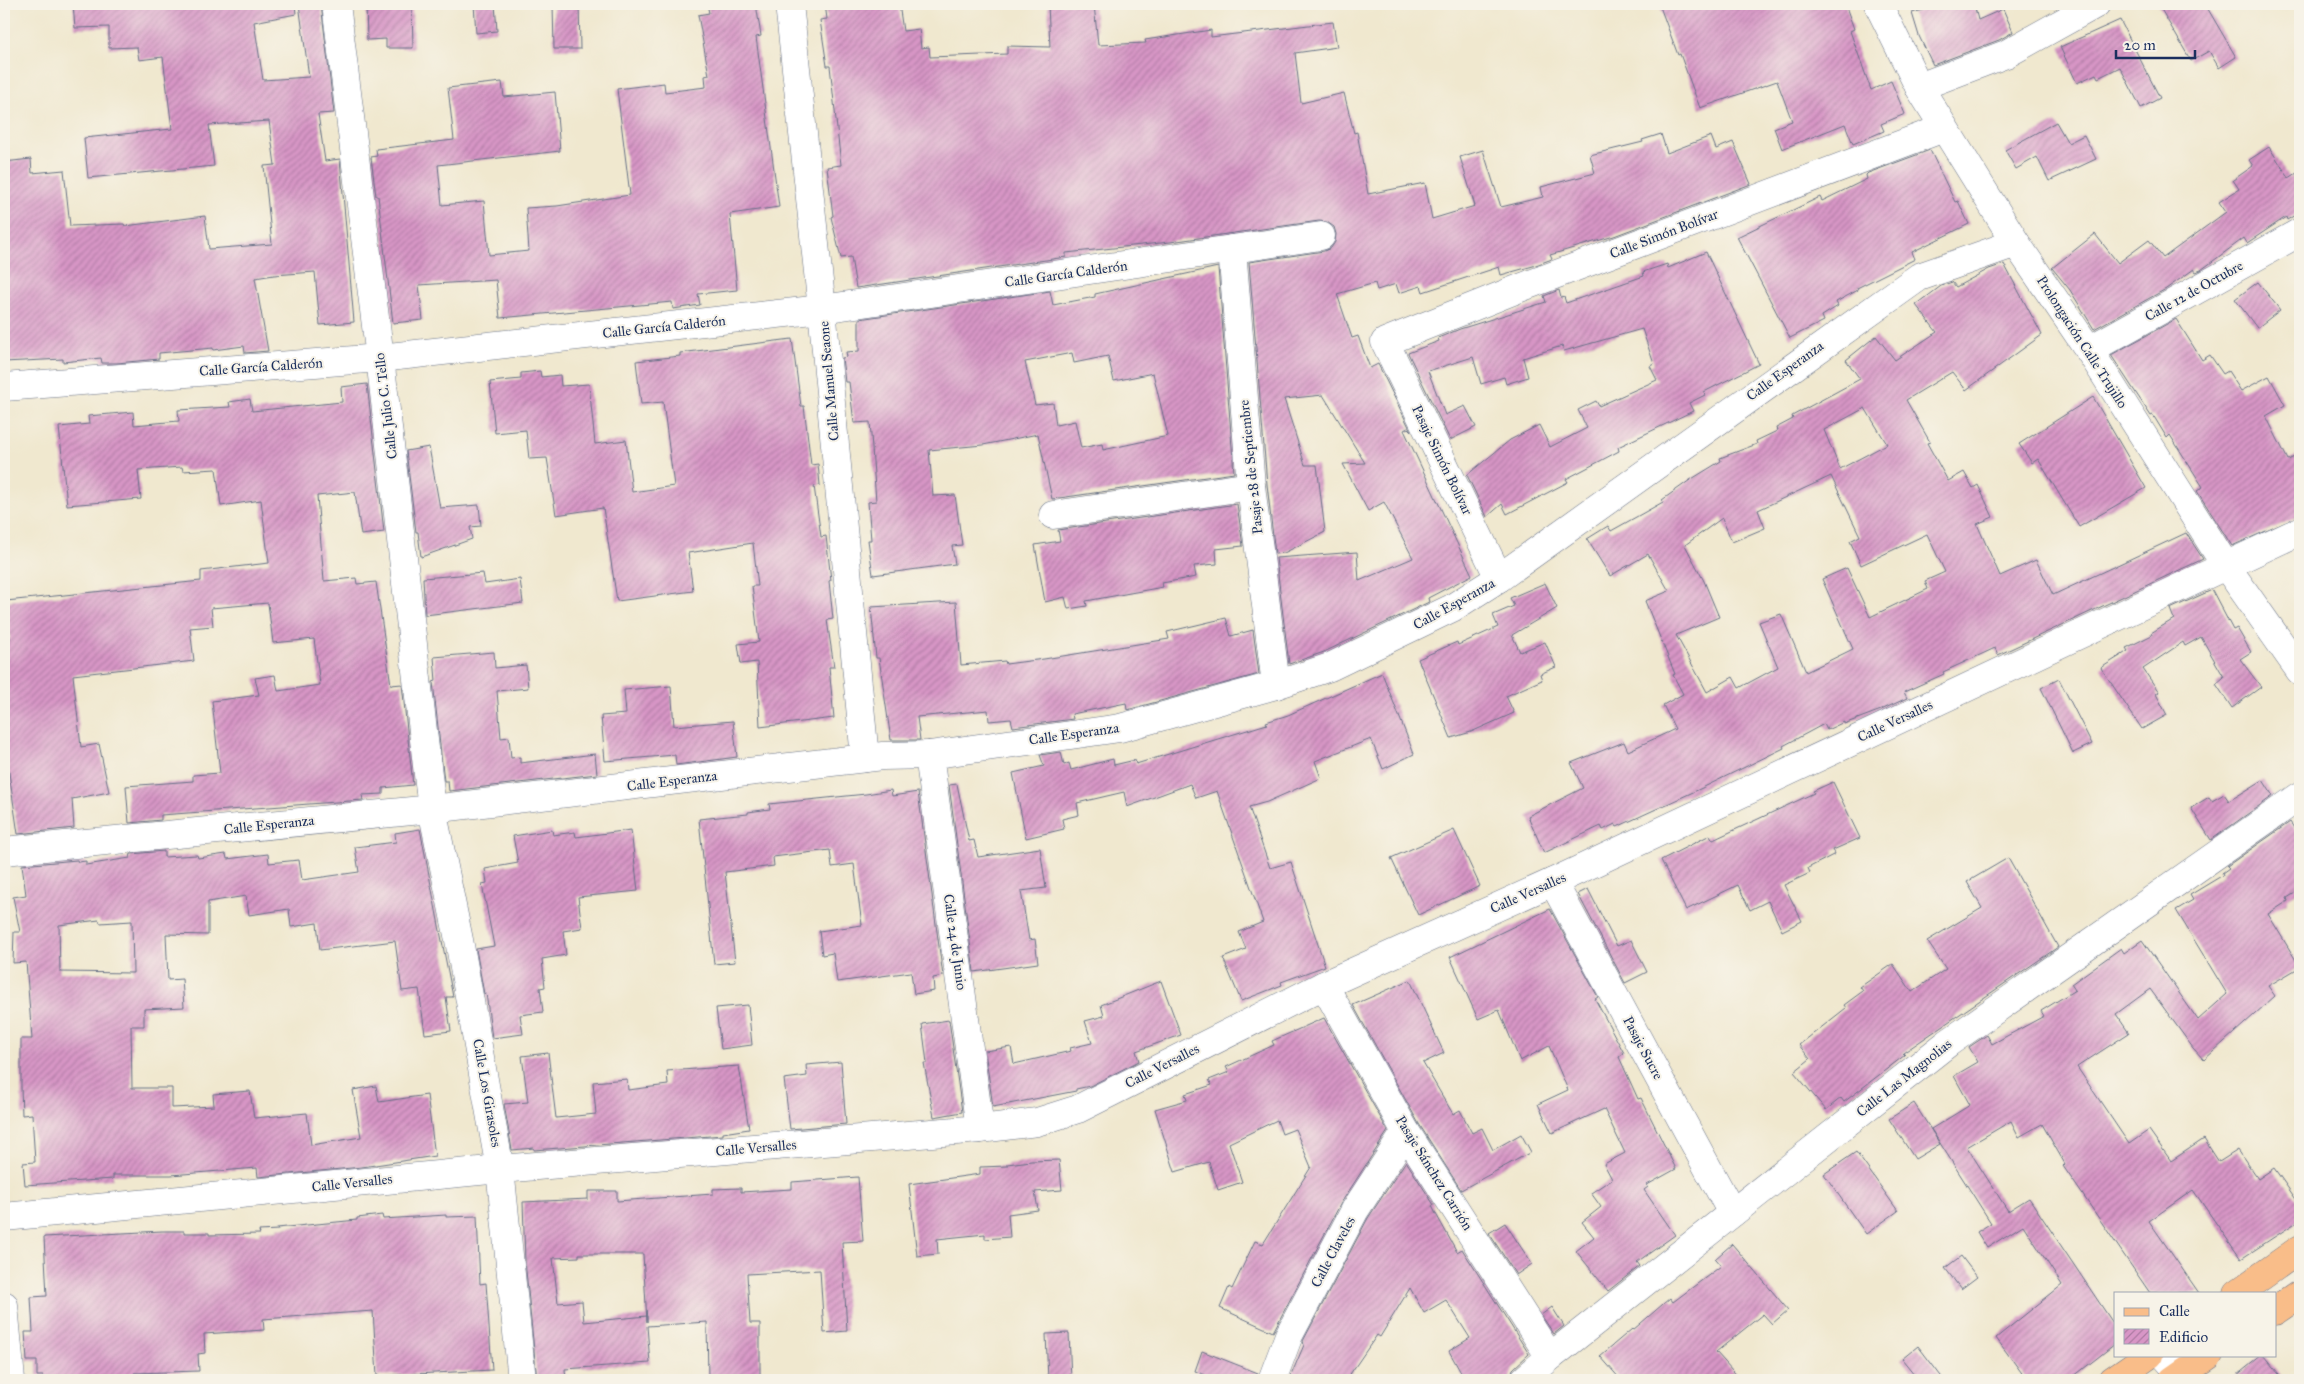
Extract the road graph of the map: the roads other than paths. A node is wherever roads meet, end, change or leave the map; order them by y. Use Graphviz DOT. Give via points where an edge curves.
graph roads {
  1 [pos="336,4"];
  2 [pos="788,4"];
  3 [pos="1878,4"];
  4 [pos="2096,4"];
  5 [pos="1919,87"];
  6 [pos="1944,128"];
  7 [pos="2300,232"];
  8 [pos="1321,236"];
  9 [pos="2016,242"];
  10 [pos="1232,249"];
  11 [pos="822,310"];
  12 [pos="1385,342"];
  13 [pos="2089,350"];
  14 [pos="380,358"];
  15 [pos="4,386"];
  16 [pos="1251,486"];
  17 [pos="1052,515"];
  18 [pos="2300,531"];
  19 [pos="2226,566"];
  20 [pos="1499,578"];
  21 [pos="2300,671"];
  22 [pos="1276,685"];
  23 [pos="929,755"];
  24 [pos="865,758"];
  25 [pos="2300,796"];
  26 [pos="432,809"];
  27 [pos="4,851"];
  28 [pos="1553,882"];
  29 [pos="1324,985"];
  30 [pos="980,1129"];
  31 [pos="1406,1132"];
  32 [pos="500,1168"];
  33 [pos="1732,1213"];
  34 [pos="4,1217"];
  35 [pos="2300,1249"];
  36 [pos="2239,1292"];
  37 [pos="2300,1294"];
  38 [pos="4,1305"];
  39 [pos="2276,1309"];
  40 [pos="4,1315"];
  41 [pos="2148,1356"];
  42 [pos="2207,1356"];
  43 [pos="1550,1357"];
  44 [pos="2176,1373"];
  45 [pos="11,1380"];
  46 [pos="522,1380"];
  47 [pos="1272,1380"];
  48 [pos="1524,1380"];
  49 [pos="2113,1380"];
  1 -- 14 [label="street, Calle Julio C. Tello"];
  2 -- 11 [label="street, Calle Manuel Seaone"];
  3 -- 5 [label="street, Prolongación Calle Trujillo"];
  4 -- 5 [label="street" via="2006,54"];
  5 -- 6 [label="street, Prolongación Calle Trujillo"];
  6 -- 9 [label="street, Prolongación Calle Trujillo"];
  6 -- 12 [label="street, Calle Simón Bolívar"];
  7 -- 13 [label="street, Calle 12 de Octubre"];
  8 -- 10 [label="street, Calle García Calderón"];
  9 -- 13 [label="street, Prolongación Calle Trujillo"];
  9 -- 20 [label="street, Calle Esperanza" via="1919,277"];
  10 -- 11 [label="street, Calle García Calderón"];
  10 -- 16 [label="street, Pasaje 28 de Septiembre"];
  11 -- 14 [label="street, Calle García Calderón"];
  11 -- 24 [label="street, Calle Manuel Seaone"];
  12 -- 20 [label="street, Pasaje Simón Bolívar"];
  13 -- 19 [label="street, Prolongación Calle Trujillo"];
  14 -- 15 [label="street, Calle García Calderón"];
  14 -- 26 [label="street, Calle Julio C. Tello"];
  16 -- 17 [label="street"];
  16 -- 22 [label="street, Pasaje 28 de Septiembre"];
  18 -- 19 [label="street, Calle Versalles"];
  19 -- 21 [label="street, Prolongación Calle Trujillo"];
  19 -- 28 [label="street, Calle Versalles"];
  20 -- 22 [label="street, Calle Esperanza" via="1452,608 1330,667"];
  22 -- 23 [label="street, Calle Esperanza" via="1120,728"];
  23 -- 24 [label="street, Calle Esperanza"];
  23 -- 30 [label="street, Calle 24 de Junio"];
  24 -- 26 [label="street, Calle Esperanza"];
  25 -- 33 [label="street, Calle Las Magnolias" via="1948,1043"];
  26 -- 27 [label="street, Calle Esperanza"];
  26 -- 32 [label="street, Calle Los Girasoles"];
  28 -- 29 [label="street, Calle Versalles"];
  28 -- 33 [label="street, Pasaje Sucre"];
  29 -- 30 [label="street, Calle Versalles" via="1078,1109 1037,1122"];
  29 -- 31 [label="street, Pasaje Sánchez Carrión"];
  30 -- 32 [label="street, Calle Versalles"];
  31 -- 43 [label="street, Pasaje Sánchez Carrión"];
  31 -- 47 [label="street, Calle Claveles" via="1355,1210 1289,1335"];
  32 -- 34 [label="street, Calle Versalles"];
  32 -- 46 [label="street, Calle Los Girasoles"];
  33 -- 43 [label="street, Calle Las Magnolias"];
  35 -- 36 [label="main road"];
  37 -- 39 [label="main road"];
  38 -- 40 [label="street"];
  40 -- 45 [label="street"];
  41 -- 49 [label="main road"];
  42 -- 44 [label="main road"];
  43 -- 48 [label="street, Calle Las Magnolias"];
}
